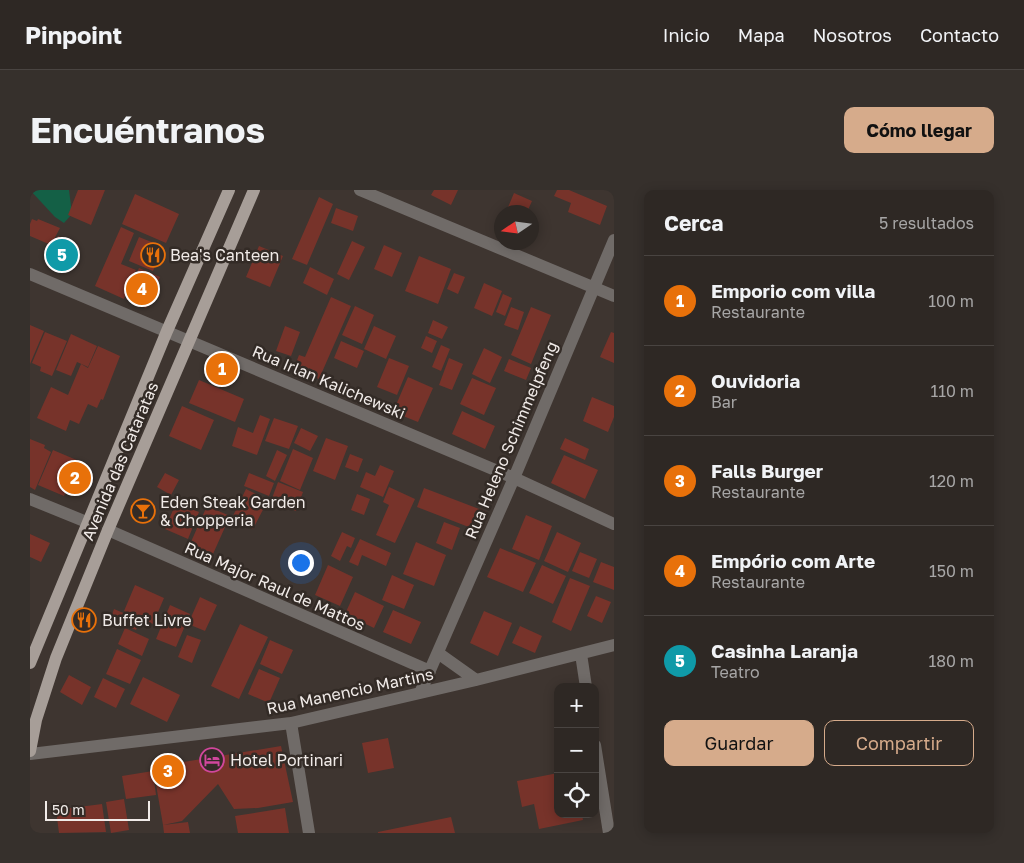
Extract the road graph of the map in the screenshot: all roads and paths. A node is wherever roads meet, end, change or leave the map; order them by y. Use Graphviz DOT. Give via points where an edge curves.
graph roads {
  1 [pos="229,190"];
  2 [pos="254,190"];
  3 [pos="360,190"];
  4 [pos="614,240"];
  5 [pos="30,274"];
  6 [pos="593,287"];
  7 [pos="614,296"];
  8 [pos="167,331"];
  9 [pos="189,340"];
  10 [pos="514,478"];
  11 [pos="30,499"];
  12 [pos="89,523"];
  13 [pos="614,524"];
  14 [pos="108,530"];
  15 [pos="614,645"];
  16 [pos="438,653"];
  17 [pos="581,654"];
  18 [pos="30,663"];
  19 [pos="430,671"];
  20 [pos="476,680"];
  21 [pos="585,683"];
  22 [pos="420,693"];
  23 [pos="290,723"];
  24 [pos="30,752"];
  25 [pos="599,770"];
  26 [pos="309,833"];
  27 [pos="609,833"];
  1 -- 8 [label="main road, Avenida das Cataratas"];
  2 -- 9 [label="main road, Avenida das Cataratas"];
  3 -- 6 [label="street"];
  4 -- 6 [label="street, Rua Heleno Schimmelpfeng"];
  5 -- 8 [label="street, Rua Irlan Kalichewski"];
  6 -- 7 [label="street"];
  6 -- 10 [label="street, Rua Heleno Schimmelpfeng"];
  8 -- 9 [label="street, Rua Irlan Kalichewski"];
  8 -- 12 [label="main road, Avenida das Cataratas"];
  9 -- 10 [label="street, Rua Irlan Kalichewski"];
  9 -- 14 [label="main road, Avenida das Cataratas"];
  10 -- 13 [label="street, Rua Irlan Kalichewski"];
  10 -- 16 [label="street, Rua Heleno Schimmelpfeng"];
  11 -- 12 [label="street"];
  12 -- 18 [label="main road, Avenida das Cataratas"];
  14 -- 19 [label="street, Rua Major Raul de Mattos"];
  14 -- 24 [label="main road, Avenida das Cataratas" via="56,658 36,720"];
  15 -- 17 [label="street, Rua Manencio Martins"];
  16 -- 19 [label="street, Rua Heleno Schimmelpfeng"];
  16 -- 20 [label="street"];
  17 -- 20 [label="street, Rua Manencio Martins"];
  17 -- 21 [label="street"];
  19 -- 22 [label="street, Rua Heleno Schimmelpfeng"];
  20 -- 22 [label="street, Rua Manencio Martins"];
  22 -- 23 [label="street, Rua Manencio Martins"];
  23 -- 24 [label="street, Rua Manencio Martins"];
  23 -- 26 [label="street"];
  25 -- 27 [label="street"];
}
